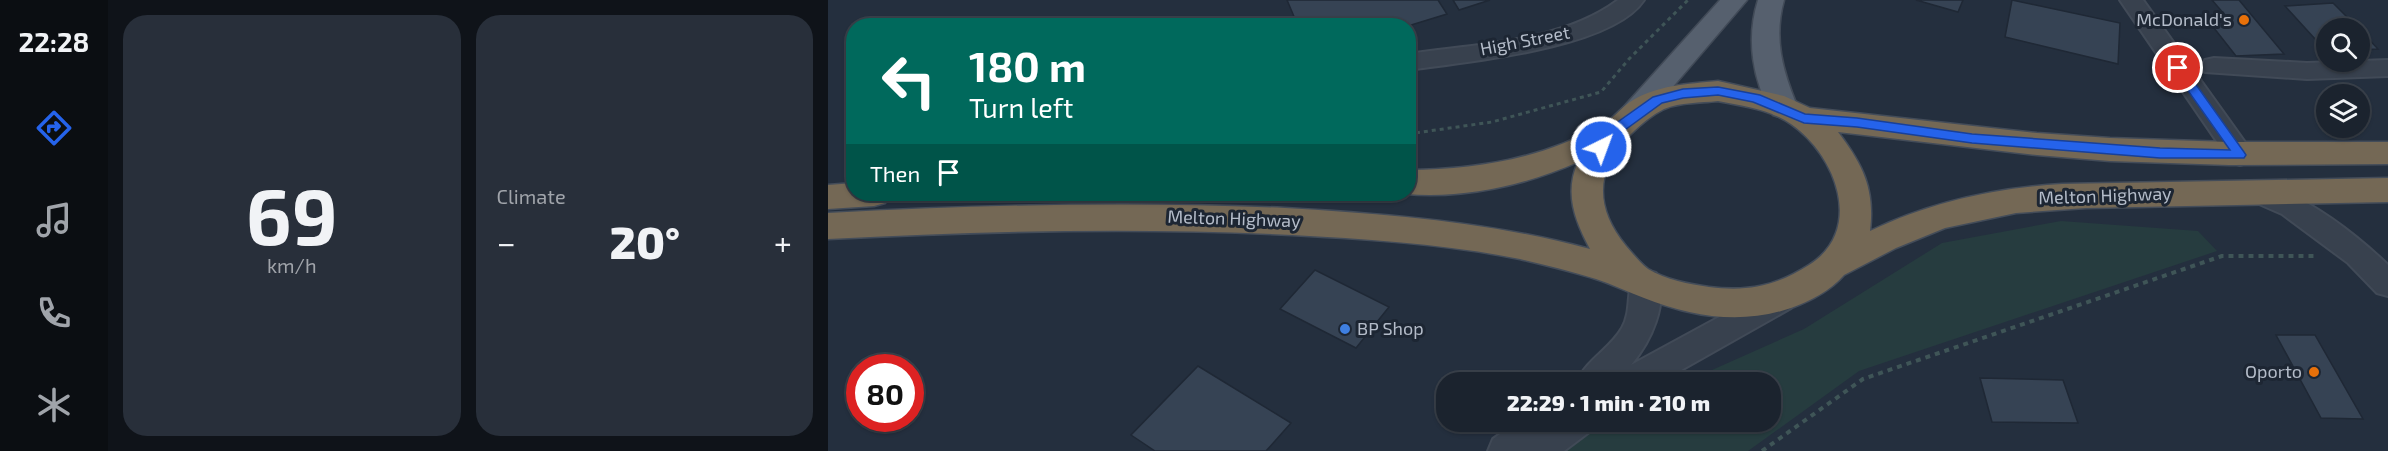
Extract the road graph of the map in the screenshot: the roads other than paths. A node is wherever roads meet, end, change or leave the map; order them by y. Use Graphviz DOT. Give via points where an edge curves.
graph roads {
  1 [pos="1633,0"];
  2 [pos="1734,0"];
  3 [pos="1771,0"];
  4 [pos="2132,0"];
  5 [pos="1416,61"];
  6 [pos="2214,66"];
  7 [pos="2388,68"];
  8 [pos="1793,113"];
  9 [pos="1620,126"];
  10 [pos="2388,153"];
  11 [pos="2240,155"];
  12 [pos="1416,182"];
  13 [pos="828,184"];
  14 [pos="846,184"];
  15 [pos="2388,190"];
  16 [pos="2260,193"];
  17 [pos="846,196"];
  18 [pos="828,197"];
  19 [pos="1073,216"];
  20 [pos="828,226"];
  21 [pos="828,245"];
  22 [pos="1835,265"];
  23 [pos="1640,280"];
  24 [pos="2388,284"];
  25 [pos="1787,295"];
  26 [pos="1604,372"];
  27 [pos="1649,372"];
  28 [pos="1530,432"];
  29 [pos="1562,432"];
  30 [pos="1505,451"];
  31 [pos="1536,451"];
  1 -- 5 [label="street, High Street" via="1616,15 1592,27 1551,39"];
  2 -- 9 [label="main road"];
  3 -- 8 [label="main road" via="1764,49 1768,69"];
  4 -- 11 [label="street"];
  6 -- 7 [label="street" via="2307,71"];
  8 -- 9 [label="highway, Melton Highway" via="1756,98 1718,91 1683,93 1658,100"];
  8 -- 11 [label="highway, Melton Highway" via="1972,139 2171,154"];
  8 -- 22 [label="highway, Melton Highway" via="1826,140 1844,163 1855,188 1858,214 1851,241"];
  9 -- 12 [label="highway, Melton Highway" via="1566,157 1521,172 1485,179"];
  9 -- 23 [label="highway, Melton Highway" via="1593,159 1586,187 1590,217 1606,247"];
  10 -- 11 [label="highway, Melton Highway"];
  13 -- 14 [label="highway"];
  15 -- 16 [label="highway, Melton Highway"];
  16 -- 22 [label="highway, Melton Highway" via="2009,201 1930,219 1879,240"];
  16 -- 24 [label="street" via="2292,206 2358,255"];
  17 -- 18 [label="highway"];
  19 -- 20 [label="highway, Melton Highway"];
  19 -- 21 [label="highway"];
  19 -- 23 [label="highway, Melton Highway" via="1253,219 1452,235 1593,262"];
  22 -- 25 [label="highway, Melton Highway" via="1814,282"];
  23 -- 25 [label="highway, Melton Highway" via="1684,297 1719,303 1754,303"];
  23 -- 26 [label="street" via="1642,320 1629,348"];
  25 -- 27 [label="street"];
  28 -- 30 [label="street"];
  29 -- 31 [label="street"];
}
